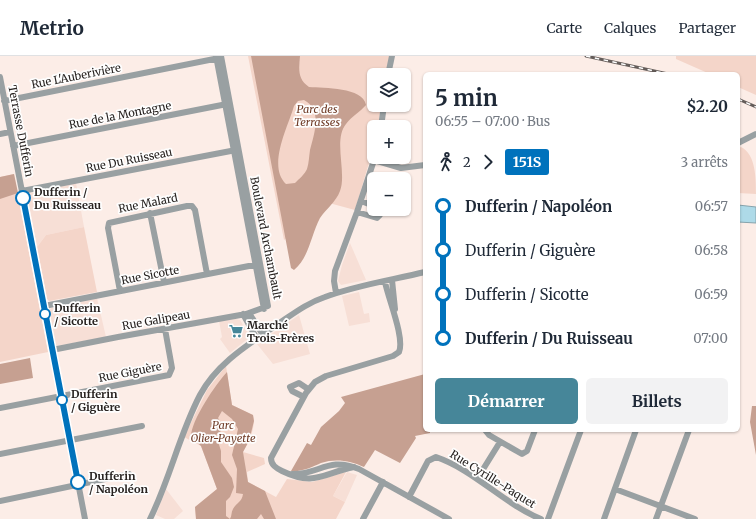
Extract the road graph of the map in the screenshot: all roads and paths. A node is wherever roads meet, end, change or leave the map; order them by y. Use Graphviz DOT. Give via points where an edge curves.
graph roads {
  1 [pos="392,56"];
  2 [pos="219,57"];
  3 [pos="389,68"];
  4 [pos="0,77"];
  5 [pos="4,101"];
  6 [pos="228,104"];
  7 [pos="10,132"];
  8 [pos="0,134"];
  9 [pos="756,134"];
  10 [pos="740,141"];
  11 [pos="13,146"];
  12 [pos="236,150"];
  13 [pos="372,164"];
  14 [pos="390,164"];
  15 [pos="423,165"];
  16 [pos="22,191"];
  17 [pos="361,201"];
  18 [pos="367,203"];
  19 [pos="357,212"];
  20 [pos="150,213"];
  21 [pos="367,215"];
  22 [pos="370,216"];
  23 [pos="380,216"];
  24 [pos="258,264"];
  25 [pos="423,272"];
  26 [pos="207,274"];
  27 [pos="392,280"];
  28 [pos="164,282"];
  29 [pos="385,282"];
  30 [pos="120,291"];
  31 [pos="336,293"];
  32 [pos="44,306"];
  33 [pos="264,309"];
  34 [pos="246,314"];
  35 [pos="395,316"];
  36 [pos="165,329"];
  37 [pos="260,337"];
  38 [pos="52,350"];
  39 [pos="308,389"];
  40 [pos="61,396"];
  41 [pos="304,398"];
  42 [pos="0,408"];
  43 [pos="142,426"];
  44 [pos="488,432"];
  45 [pos="534,432"];
  46 [pos="581,432"];
  47 [pos="635,432"];
  48 [pos="688,432"];
  49 [pos="70,441"];
  50 [pos="500,442"];
  51 [pos="0,454"];
  52 [pos="354,467"];
  53 [pos="129,474"];
  54 [pos="289,474"];
  55 [pos="477,479"];
  56 [pos="383,482"];
  57 [pos="78,485"];
  58 [pos="614,489"];
  59 [pos="409,497"];
  60 [pos="0,501"];
  61 [pos="661,506"];
  62 [pos="85,519"];
  63 [pos="150,519"];
  64 [pos="363,519"];
  65 [pos="449,519"];
  66 [pos="541,519"];
  67 [pos="548,519"];
  68 [pos="604,519"];
  69 [pos="656,519"];
  70 [pos="695,519"];
  1 -- 3 [label="street"];
  2 -- 5 [label="street, Rue L'Auberivière"];
  2 -- 6 [label="street, Boulevard Archambault"];
  4 -- 5 [label="street, Terrasse Dufferin"];
  5 -- 7 [label="street, Terrasse Dufferin"];
  6 -- 11 [label="street, Rue de la Montagne"];
  6 -- 12 [label="street, Boulevard Archambault"];
  7 -- 8 [label="street"];
  7 -- 11 [label="street, Terrasse Dufferin"];
  9 -- 10 [label="street"];
  11 -- 16 [label="street, Terrasse Dufferin"];
  12 -- 16 [label="street, Rue Du Ruisseau"];
  12 -- 24 [label="street, Boulevard Archambault"];
  13 -- 17 [label="street"];
  14 -- 15 [label="street" via="401,168"];
  16 -- 32 [label="street, Terrasse Dufferin"];
  17 -- 18 [label="street"];
  17 -- 19 [label="street"];
  19 -- 21 [label="street"];
  19 -- 31 [label="street" via="335,271"];
  20 -- 26 [label="street, Rue Malard" via="187,206 194,208"];
  20 -- 28 [label="street"];
  20 -- 30 [label="street, Rue Malard" via="113,220 108,224"];
  22 -- 23 [label="street"];
  24 -- 26 [label="street, Rue Sicotte"];
  24 -- 33 [label="street, Boulevard Archambault" via="269,305"];
  25 -- 27 [label="street"];
  26 -- 28 [label="street, Rue Sicotte"];
  27 -- 29 [label="street"];
  27 -- 35 [label="street"];
  28 -- 30 [label="street, Rue Sicotte"];
  29 -- 31 [label="street"];
  29 -- 35 [label="street"];
  30 -- 32 [label="street, Rue Sicotte"];
  31 -- 37 [label="street" via="304,306"];
  32 -- 38 [label="street, Terrasse Dufferin"];
  33 -- 34 [label="street, Rue Galipeau"];
  34 -- 36 [label="street, Rue Galipeau"];
  34 -- 37 [label="street"];
  35 -- 39 [label="street" via="401,344 399,353 324,377"];
  36 -- 38 [label="street, Rue Galipeau"];
  36 -- 40 [label="street, Rue Giguère" via="172,368 170,374"];
  37 -- 63 [label="street" via="223,364 204,388 184,427"];
  38 -- 40 [label="street, Terrasse Dufferin"];
  39 -- 41 [label="street"];
  39 -- 41 [label="street" via="299,383 290,387"];
  40 -- 42 [label="street, Rue Giguère"];
  40 -- 49 [label="street, Terrasse Dufferin"];
  41 -- 54 [label="street" via="271,458 274,466"];
  43 -- 49 [label="street"];
  44 -- 50 [label="street"];
  45 -- 50 [label="street" via="523,454"];
  46 -- 67 [label="street"];
  47 -- 58 [label="street"];
  48 -- 61 [label="street"];
  49 -- 51 [label="street"];
  49 -- 57 [label="street, Terrasse Dufferin"];
  50 -- 55 [label="street"];
  52 -- 54 [label="street" via="331,464 304,473"];
  52 -- 54 [label="street" via="315,479"];
  52 -- 56 [label="street"];
  53 -- 57 [label="street"];
  55 -- 59 [label="street, Rue Cyrille-Paquet" via="434,457 428,462"];
  55 -- 66 [label="street, Rue Cyrille-Paquet"];
  56 -- 59 [label="street"];
  56 -- 64 [label="street"];
  57 -- 60 [label="street"];
  57 -- 62 [label="street, Terrasse Dufferin"];
  58 -- 61 [label="street"];
  58 -- 68 [label="street"];
  59 -- 65 [label="street"];
  61 -- 69 [label="street"];
  61 -- 70 [label="street"];
}
